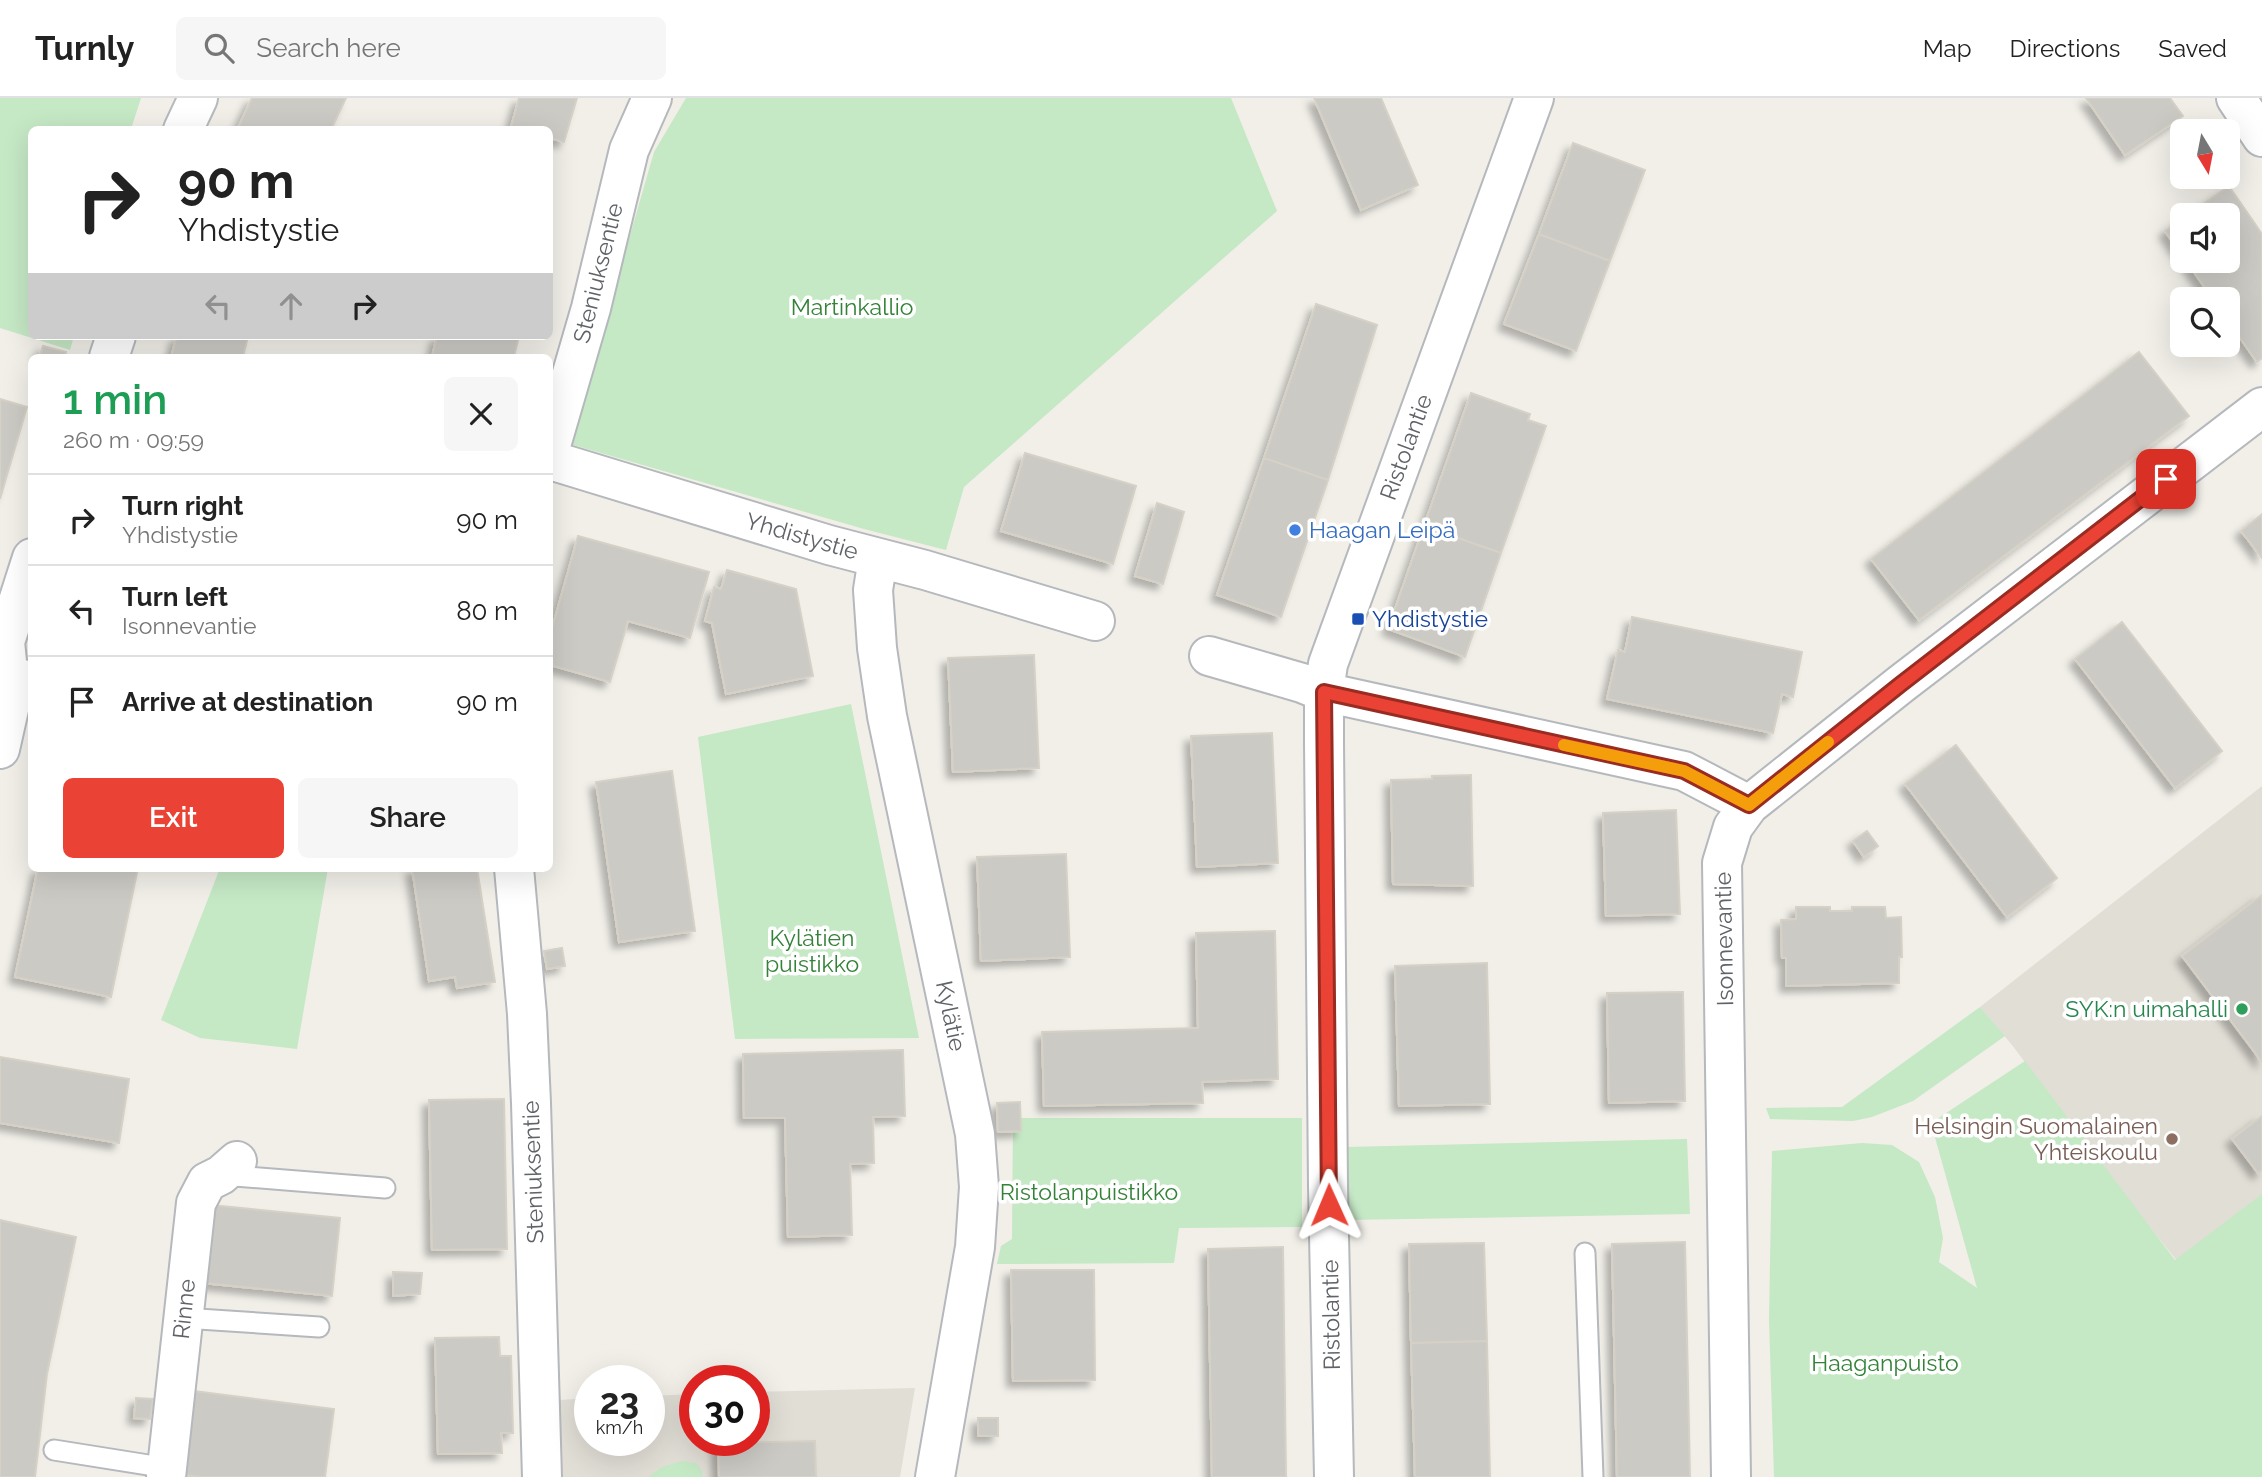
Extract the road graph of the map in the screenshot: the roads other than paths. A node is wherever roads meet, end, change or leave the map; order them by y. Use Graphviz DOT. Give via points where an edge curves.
graph roads {
  1 [pos="198,98"];
  2 [pos="652,98"];
  3 [pos="1534,98"];
  4 [pos="2236,98"];
  5 [pos="185,126"];
  6 [pos="2262,137"];
  7 [pos="2262,407"];
  8 [pos="553,439"];
  9 [pos="553,461"];
  10 [pos="878,558"];
  11 [pos="28,570"];
  12 [pos="1095,621"];
  13 [pos="1209,656"];
  14 [pos="28,672"];
  15 [pos="1324,692"];
  16 [pos="11,700"];
  17 [pos="0,749"];
  18 [pos="1749,805"];
  19 [pos="514,872"];
  20 [pos="229,1168"];
  21 [pos="385,1188"];
  22 [pos="1585,1253"];
  23 [pos="183,1318"];
  24 [pos="319,1327"];
  25 [pos="54,1450"];
  26 [pos="167,1472"];
  27 [pos="542,1477"];
  28 [pos="935,1477"];
  29 [pos="1334,1477"];
  30 [pos="1593,1477"];
  31 [pos="1731,1477"];
  1 -- 5 [label="street"];
  2 -- 8 [label="street, Steniuksentie" via="629,150"];
  3 -- 15 [label="street, Ristolantie" via="1336,638"];
  4 -- 6 [label="street"];
  7 -- 18 [label="street, Isonnevantie"];
  9 -- 10 [label="street, Yhdistystie"];
  10 -- 12 [label="street, Yhdistystie"];
  10 -- 28 [label="street, Kylätie" via="873,590 887,716 968,1098 979,1187 975,1247"];
  11 -- 16 [label="street" via="5,642"];
  13 -- 15 [label="street"];
  14 -- 16 [label="street"];
  15 -- 18 [label="street" via="1684,771"];
  15 -- 29 [label="street, Ristolantie"];
  16 -- 17 [label="street"];
  18 -- 31 [label="street, Isonnevantie" via="1733,827 1722,863"];
  19 -- 27 [label="street, Steniuksentie" via="527,1014"];
  20 -- 21 [label="lane"];
  20 -- 23 [label="street, Rinne" via="207,1182 196,1203"];
  22 -- 30 [label="lane"];
  23 -- 24 [label="lane"];
  23 -- 26 [label="street, Rinne"];
  25 -- 26 [label="lane"];
}
